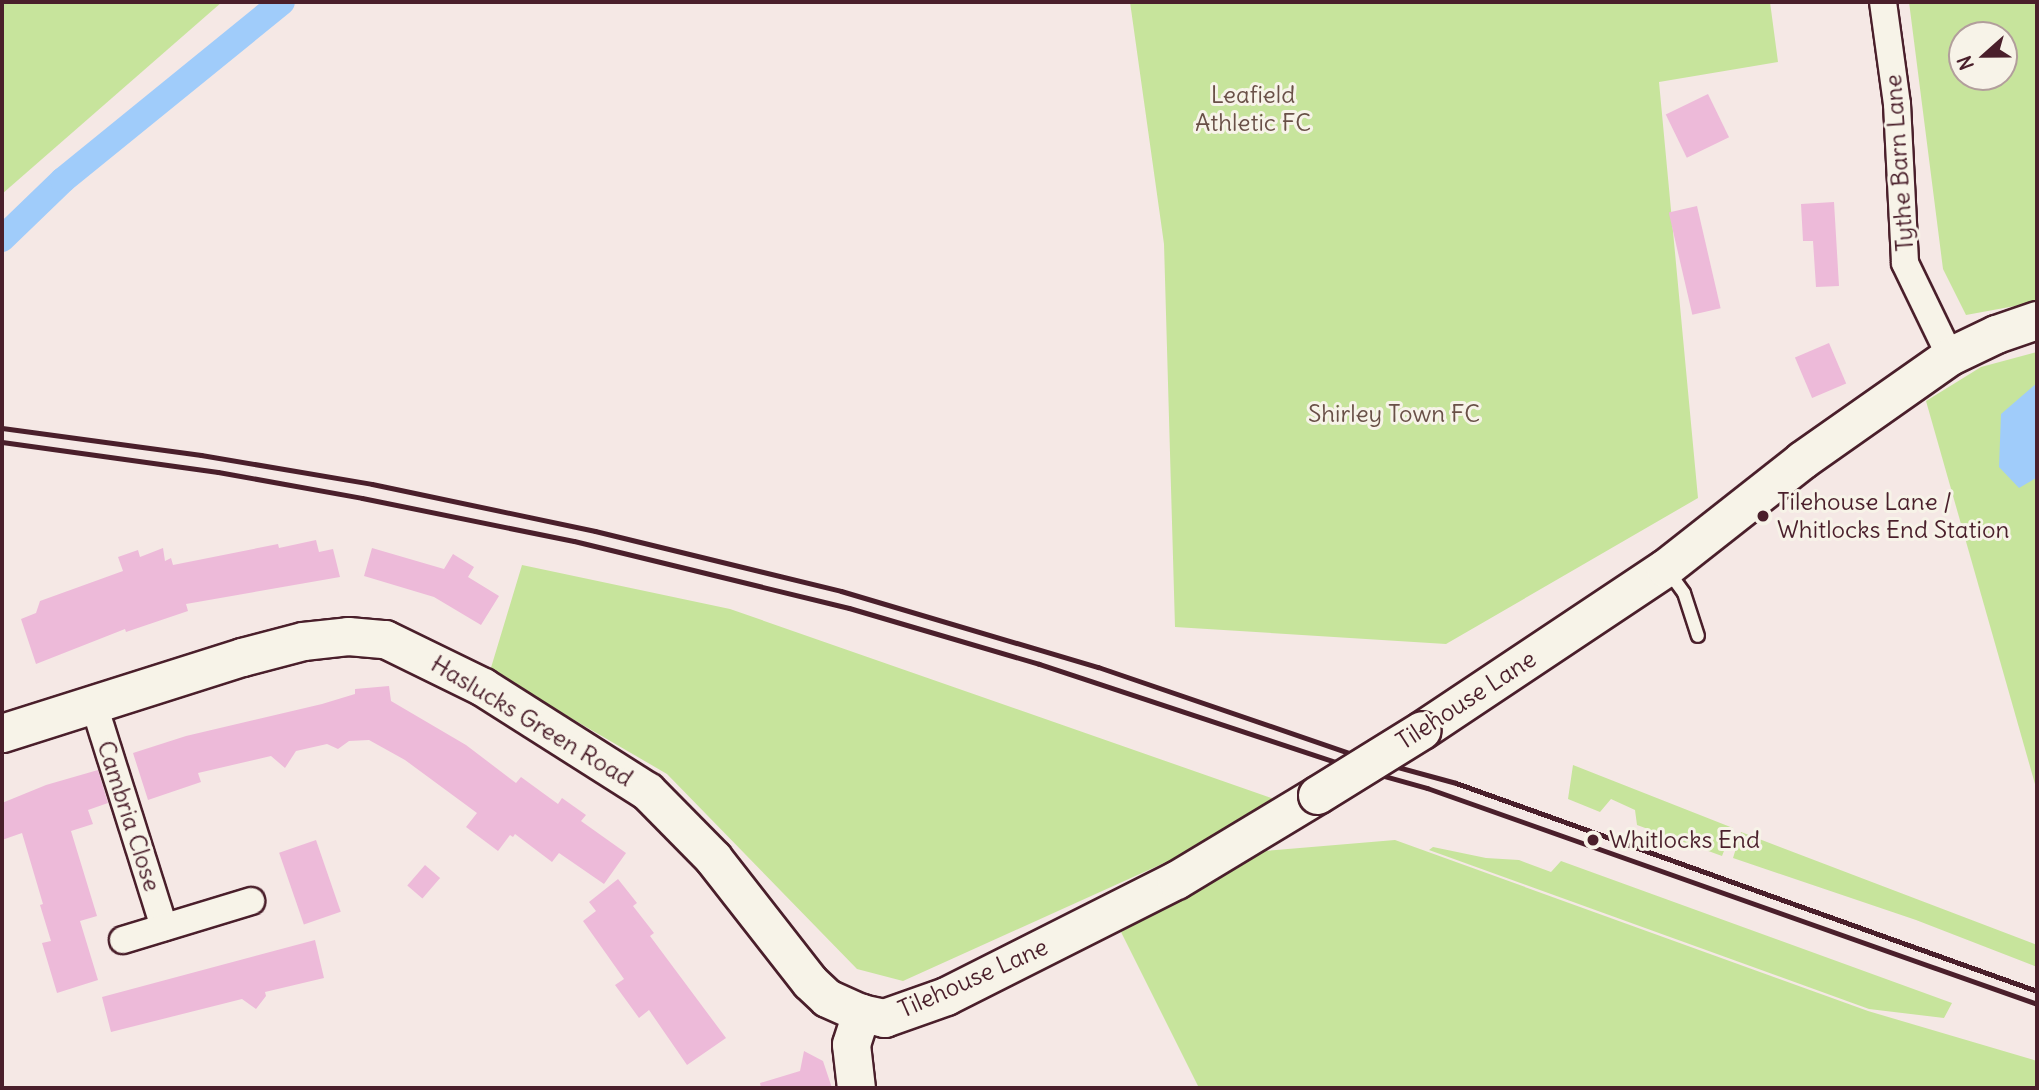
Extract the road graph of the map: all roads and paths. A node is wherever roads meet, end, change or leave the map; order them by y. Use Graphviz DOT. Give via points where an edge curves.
graph roads {
  1 [pos="1883,2"];
  2 [pos="2037,320"];
  3 [pos="1950,356"];
  4 [pos="1665,568"];
  5 [pos="1698,636"];
  6 [pos="94,705"];
  7 [pos="2,733"];
  8 [pos="251,901"];
  9 [pos="164,927"];
  10 [pos="123,940"];
  11 [pos="861,1013"];
  12 [pos="856,1088"];
  1 -- 3 [label="street, Tythe Barn Lane" via="1897,104 1905,263"];
  2 -- 3 [label="street, Tilehouse Lane"];
  3 -- 4 [label="street, Tilehouse Lane" via="1802,460"];
  4 -- 5 [label="lane" via="1684,593"];
  4 -- 11 [label="street, Tilehouse Lane, bridge" via="1422,730 1176,880 946,996 884,1018"];
  6 -- 7 [label="street, Haslucks Green Road"];
  6 -- 9 [label="street, Cambria Close"];
  6 -- 11 [label="street, Haslucks Green Road" via="303,641 348,636 385,639 483,687 647,791 713,858 810,982 827,998"];
  8 -- 9 [label="street"];
  9 -- 10 [label="street"];
  11 -- 12 [label="street" via="851,1044"];
}
